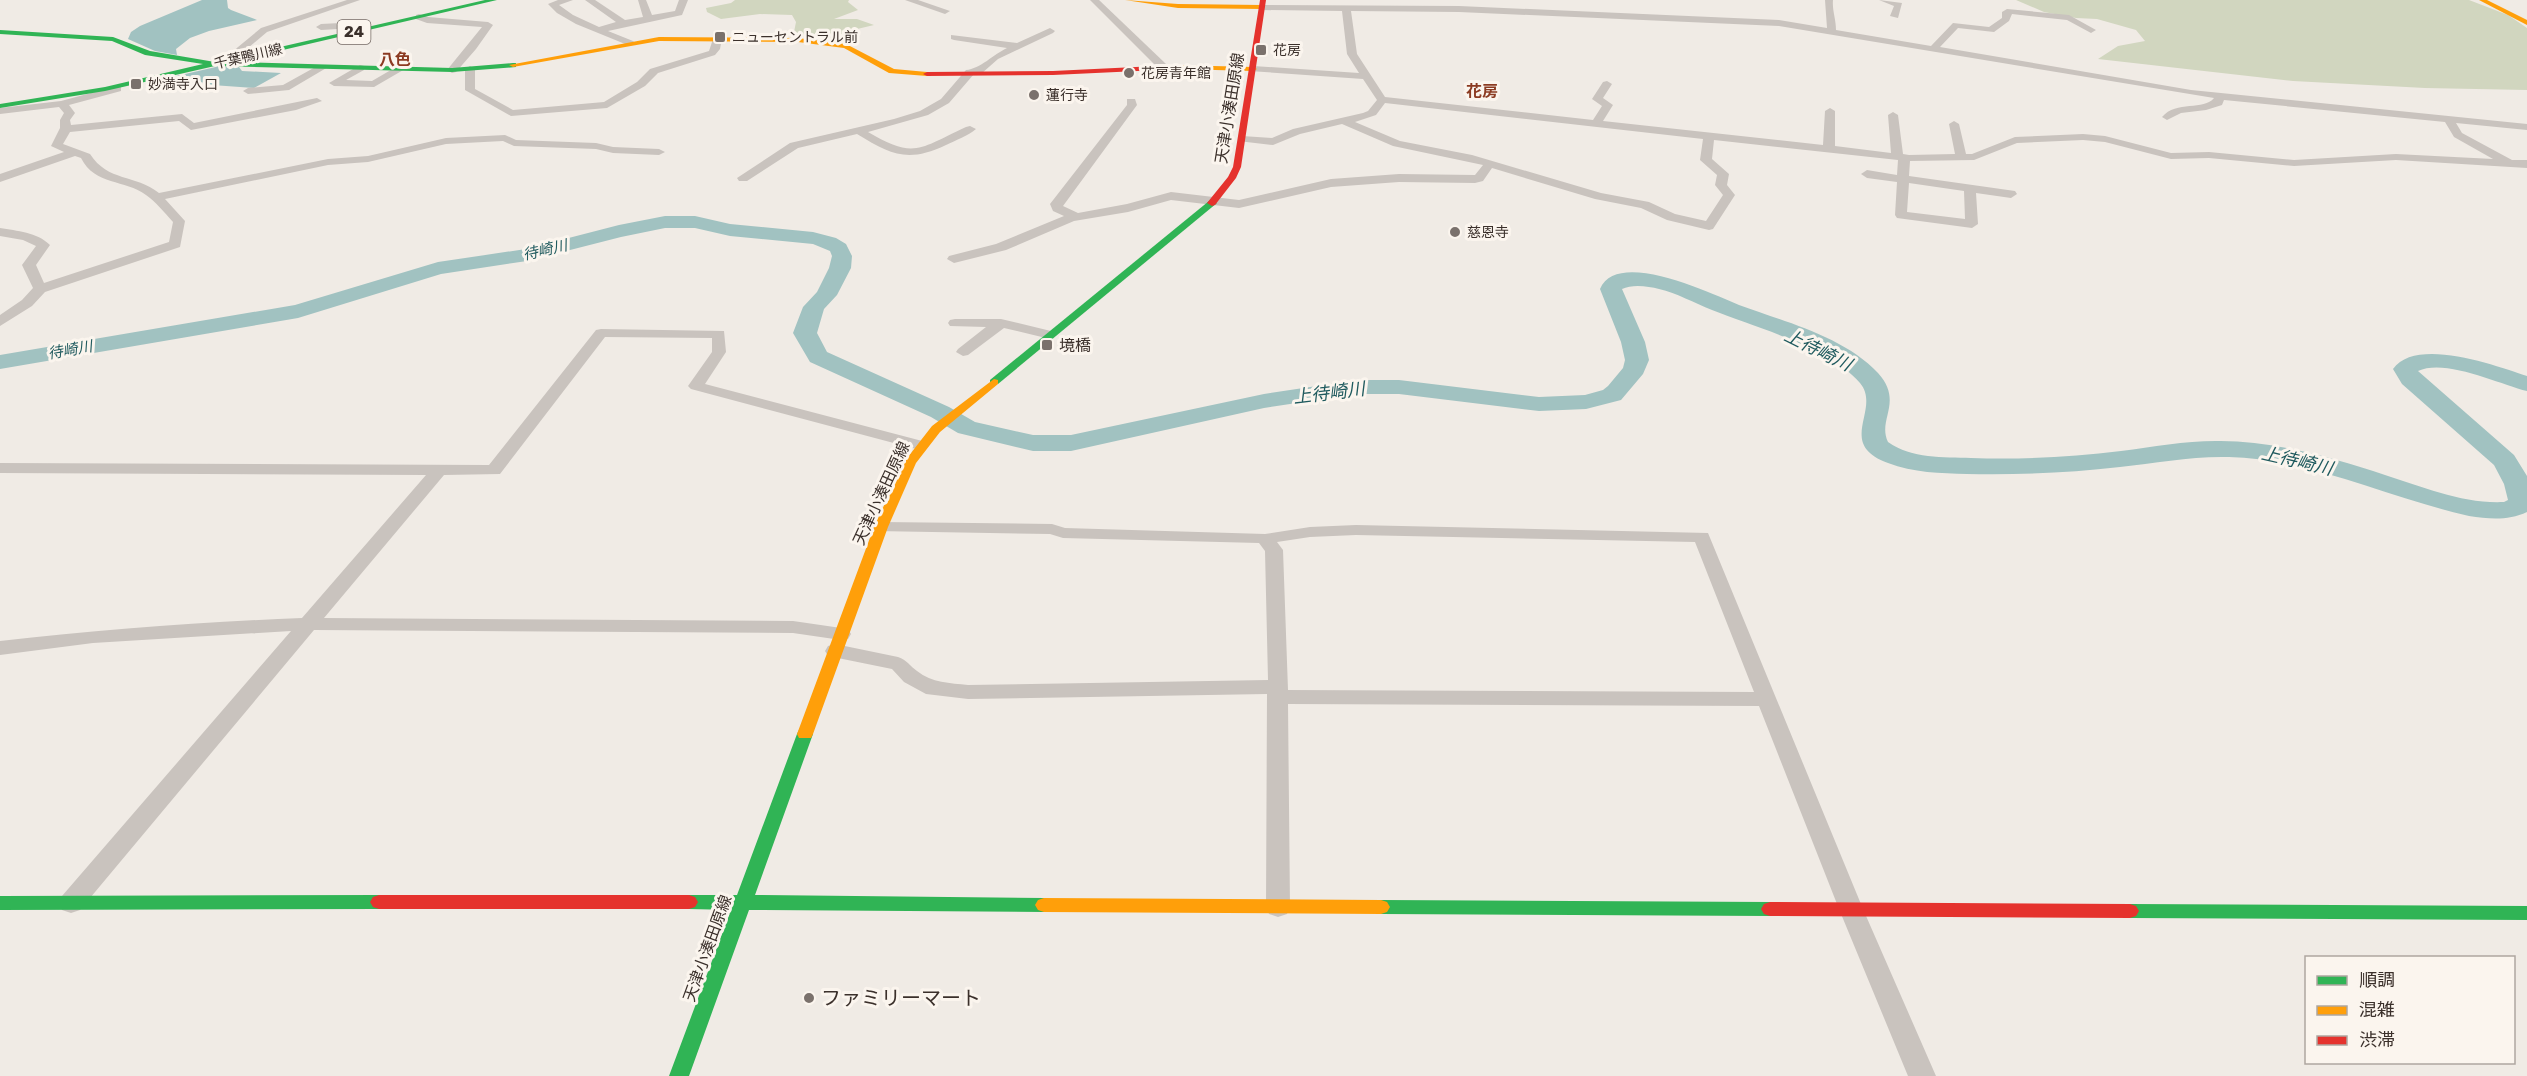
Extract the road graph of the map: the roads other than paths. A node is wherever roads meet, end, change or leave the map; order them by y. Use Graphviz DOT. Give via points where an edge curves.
graph roads {
  1 [pos="356,0"];
  2 [pos="494,0"];
  3 [pos="569,0"];
  4 [pos="589,0"];
  5 [pos="642,0"];
  6 [pos="684,0"];
  7 [pos="909,0"];
  8 [pos="1094,0"];
  9 [pos="1128,0"];
  10 [pos="1828,0"];
  11 [pos="1883,0"];
  12 [pos="2482,0"];
  13 [pos="1263,3"];
  14 [pos="1394,4"];
  15 [pos="1346,8"];
  16 [pos="945,11"];
  17 [pos="1895,16"];
  18 [pos="419,17"];
  19 [pos="648,18"];
  20 [pos="623,23"];
  21 [pos="2527,23"];
  22 [pos="321,27"];
  23 [pos="600,30"];
  24 [pos="2091,30"];
  25 [pos="1050,31"];
  26 [pos="1831,31"];
  27 [pos="3,33"];
  28 [pos="353,33"];
  29 [pos="954,36"];
  30 [pos="717,38"];
  31 [pos="630,43"];
  32 [pos="1017,46"];
  33 [pos="1933,49"];
  34 [pos="220,63"];
  35 [pos="1162,66"];
  36 [pos="323,67"];
  37 [pos="360,68"];
  38 [pos="400,69"];
  39 [pos="470,69"];
  40 [pos="1253,69"];
  41 [pos="452,70"];
  42 [pos="974,72"];
  43 [pos="1365,76"];
  44 [pos="127,84"];
  45 [pos="1607,84"];
  46 [pos="248,91"];
  47 [pos="2220,96"];
  48 [pos="1131,100"];
  49 [pos="1382,100"];
  50 [pos="317,101"];
  51 [pos="62,104"];
  52 [pos="0,106"];
  53 [pos="0,111"];
  54 [pos="1830,111"];
  55 [pos="511,113"];
  56 [pos="1893,116"];
  57 [pos="2167,117"];
  58 [pos="2450,120"];
  59 [pos="1346,122"];
  60 [pos="1596,123"];
  61 [pos="1954,124"];
  62 [pos="2527,127"];
  63 [pos="65,129"];
  64 [pos="970,129"];
  65 [pos="860,131"];
  66 [pos="1709,137"];
  67 [pos="505,138"];
  68 [pos="1242,138"];
  69 [pos="1829,148"];
  70 [pos="77,151"];
  71 [pos="659,152"];
  72 [pos="1900,157"];
  73 [pos="1961,157"];
  74 [pos="1490,163"];
  75 [pos="2527,164"];
  76 [pos="2512,165"];
  77 [pos="1868,174"];
  78 [pos="0,178"];
  79 [pos="743,178"];
  80 [pos="1903,180"];
  81 [pos="1970,189"];
  82 [pos="2011,194"];
  83 [pos="155,197"];
  84 [pos="1213,202"];
  85 [pos="1076,217"];
  86 [pos="0,232"];
  87 [pos="954,259"];
  88 [pos="40,289"];
  89 [pos="0,322"];
  90 [pos="955,323"];
  91 [pos="1001,323"];
  92 [pos="1050,335"];
  93 [pos="963,352"];
  94 [pos="920,445"];
  95 [pos="0,468"];
  96 [pos="438,471"];
  97 [pos="881,527"];
  98 [pos="1265,539"];
  99 [pos="307,624"];
  100 [pos="838,642"];
  101 [pos="0,648"];
  102 [pos="1277,692"];
  103 [pos="1768,699"];
  104 [pos="741,902"];
  105 [pos="0,903"];
  106 [pos="71,903"];
  107 [pos="1278,907"];
  108 [pos="1851,909"];
  109 [pos="2527,913"];
  110 [pos="678,1076"];
  111 [pos="1922,1076"];
  1 -- 34 [label="street" via="264,30"];
  2 -- 18 [label="street, 千葉鴨川線 / 24"];
  3 -- 23 [label="street" via="552,4 581,24"];
  4 -- 20 [label="street"];
  5 -- 19 [label="street"];
  6 -- 19 [label="street" via="679,14"];
  7 -- 16 [label="street"];
  8 -- 35 [label="street"];
  9 -- 13 [label="street" via="1178,6"];
  10 -- 26 [label="street"];
  11 -- 17 [label="street" via="1899,5"];
  12 -- 21 [label="street"];
  13 -- 15 [label="street"];
  13 -- 40 [label="street, 天津小湊田原線"];
  14 -- 15 [label="street"];
  14 -- 26 [label="street" via="1779,23"];
  15 -- 43 [label="street" via="1352,54"];
  18 -- 28 [label="street, 千葉鴨川線 / 24"];
  18 -- 41 [label="street" via="488,25"];
  19 -- 20 [label="street"];
  20 -- 23 [label="street"];
  22 -- 28 [label="street" via="340,26"];
  23 -- 31 [label="street"];
  24 -- 33 [label="street" via="2069,18 2012,10 1991,30 1956,25"];
  25 -- 32 [label="street"];
  26 -- 33 [label="street"];
  27 -- 34 [label="street" via="113,39 148,53"];
  28 -- 34 [label="street, 千葉鴨川線 / 24"];
  29 -- 32 [label="street"];
  30 -- 31 [label="street" via="664,38"];
  30 -- 42 [label="street" via="832,43 850,47 903,74"];
  30 -- 55 [label="street" via="712,53 661,68 614,103"];
  31 -- 39 [label="street" via="537,63"];
  32 -- 42 [label="street"];
  33 -- 47 [label="street"];
  34 -- 36 [label="street"];
  34 -- 44 [label="street, 千葉鴨川線 / 24"];
  35 -- 40 [label="street"];
  35 -- 42 [label="street"];
  36 -- 37 [label="street"];
  36 -- 46 [label="street" via="285,88"];
  37 -- 38 [label="street"];
  37 -- 38 [label="street" via="334,83 374,84"];
  38 -- 41 [label="street"];
  39 -- 41 [label="street"];
  39 -- 55 [label="street" via="470,90"];
  40 -- 43 [label="street"];
  40 -- 68 [label="street, 天津小湊田原線"];
  42 -- 65 [label="street" via="933,109"];
  43 -- 49 [label="street"];
  44 -- 51 [label="street"];
  44 -- 52 [label="street, 千葉鴨川線 / 24"];
  45 -- 60 [label="street" via="1597,99 1608,105"];
  47 -- 57 [label="street" via="2213,106 2177,111"];
  47 -- 58 [label="street"];
  48 -- 85 [label="street" via="1132,105 1056,204"];
  49 -- 59 [label="street" via="1372,113"];
  49 -- 60 [label="street"];
  50 -- 63 [label="street" via="194,129 182,117"];
  51 -- 53 [label="street"];
  51 -- 63 [label="street" via="70,113"];
  54 -- 69 [label="street"];
  55 -- 67 [label="street" via="514,120"];
  56 -- 72 [label="street"];
  58 -- 62 [label="street"];
  58 -- 76 [label="street" via="2458,135"];
  59 -- 68 [label="street" via="1297,131 1273,142"];
  59 -- 74 [label="street" via="1397,144"];
  60 -- 66 [label="street"];
  61 -- 73 [label="street"];
  63 -- 70 [label="street" via="57,146"];
  64 -- 65 [label="street" via="909,153"];
  65 -- 79 [label="street" via="794,145"];
  66 -- 69 [label="street"];
  66 -- 74 [label="street" via="1706,160 1723,174 1721,185 1729,195 1709,226"];
  67 -- 71 [label="street" via="514,143"];
  67 -- 83 [label="street" via="446,141"];
  68 -- 84 [label="street, 天津小湊田原線" via="1235,173"];
  69 -- 72 [label="street"];
  70 -- 78 [label="street"];
  70 -- 83 [label="street" via="99,173 141,187"];
  72 -- 73 [label="street"];
  72 -- 80 [label="street"];
  73 -- 76 [label="street" via="1974,157 2015,140 2083,136 2171,156 2209,155 2295,163 2396,158"];
  74 -- 84 [label="street" via="1475,180 1376,178 1330,183 1239,204"];
  75 -- 76 [label="street"];
  77 -- 80 [label="street"];
  80 -- 81 [label="street"];
  80 -- 81 [label="street" via="1902,215 1911,218 1972,224"];
  81 -- 82 [label="street"];
  83 -- 88 [label="street" via="179,221 175,244"];
  84 -- 85 [label="street" via="1171,196"];
  84 -- 92 [label="street, 天津小湊田原線"];
  85 -- 87 [label="street" via="1001,247"];
  86 -- 88 [label="street" via="27,237 43,245 29,265"];
  88 -- 89 [label="street"];
  90 -- 91 [label="street"];
  91 -- 92 [label="street"];
  91 -- 93 [label="street"];
  92 -- 94 [label="street, 天津小湊田原線"];
  94 -- 96 [label="street" via="696,386 719,352 719,334 601,333 494,470"];
  94 -- 97 [label="street, 天津小湊田原線"];
  95 -- 96 [label="street"];
  96 -- 99 [label="street"];
  97 -- 98 [label="street" via="1052,529 1063,533"];
  97 -- 100 [label="street, 天津小湊田原線"];
  98 -- 102 [label="street" via="1274,550"];
  98 -- 103 [label="street" via="1356,530 1702,537"];
  99 -- 100 [label="street" via="793,627"];
  99 -- 101 [label="street" via="226,627"];
  99 -- 106 [label="street"];
  100 -- 102 [label="street" via="898,664 911,677 933,689 968,693"];
  100 -- 104 [label="street, 天津小湊田原線"];
  102 -- 103 [label="street"];
  102 -- 107 [label="street"];
  103 -- 108 [label="street"];
  104 -- 106 [label="street"];
  104 -- 107 [label="street"];
  104 -- 110 [label="street, 天津小湊田原線"];
  105 -- 106 [label="street"];
  107 -- 108 [label="street"];
  108 -- 109 [label="street"];
  108 -- 111 [label="street"];
}
